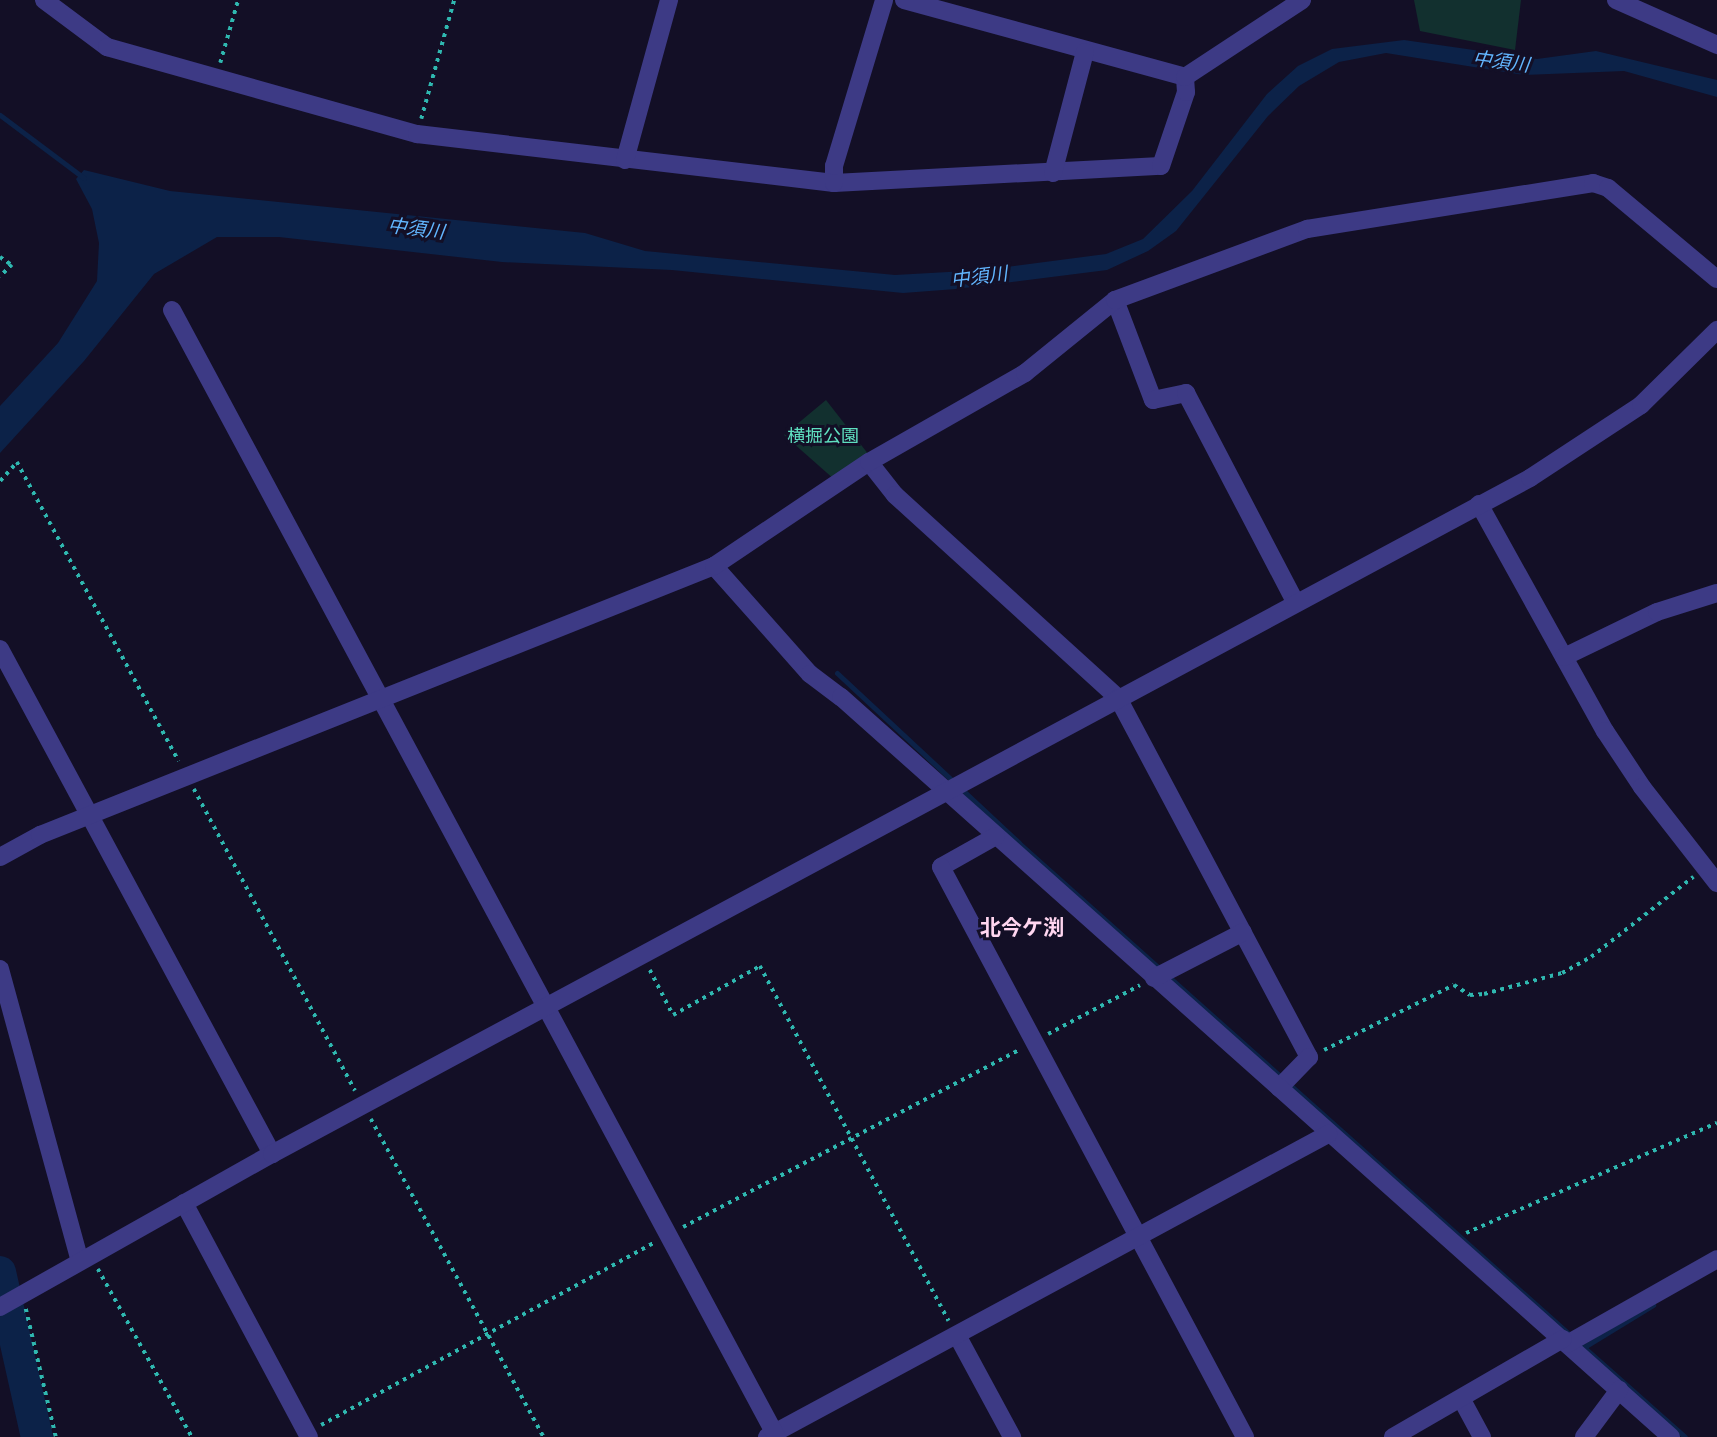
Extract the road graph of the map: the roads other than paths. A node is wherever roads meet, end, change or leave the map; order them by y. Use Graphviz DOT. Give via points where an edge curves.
graph roads {
  1 [pos="44,0"];
  2 [pos="669,0"];
  3 [pos="884,0"];
  4 [pos="904,0"];
  5 [pos="1302,0"];
  6 [pos="1616,0"];
  7 [pos="1717,45"];
  8 [pos="1085,52"];
  9 [pos="1185,77"];
  10 [pos="625,160"];
  11 [pos="1053,173"];
  12 [pos="834,183"];
  13 [pos="1717,279"];
  14 [pos="1115,300"];
  15 [pos="172,310"];
  16 [pos="1717,330"];
  17 [pos="869,463"];
  18 [pos="1479,504"];
  19 [pos="714,566"];
  20 [pos="1717,593"];
  21 [pos="1296,603"];
  22 [pos="0,649"];
  23 [pos="1564,657"];
  24 [pos="1118,698"];
  25 [pos="381,701"];
  26 [pos="945,792"];
  27 [pos="90,815"];
  28 [pos="996,836"];
  29 [pos="0,857"];
  30 [pos="1717,883"];
  31 [pos="1243,932"];
  32 [pos="0,969"];
  33 [pos="1154,978"];
  34 [pos="546,1007"];
  35 [pos="1279,1088"];
  36 [pos="1328,1134"];
  37 [pos="272,1154"];
  38 [pos="184,1203"];
  39 [pos="1140,1239"];
  40 [pos="85,1258"];
  41 [pos="1717,1259"];
  42 [pos="0,1307"];
  43 [pos="958,1337"];
  44 [pos="1565,1341"];
  45 [pos="1619,1390"];
  46 [pos="1462,1400"];
  47 [pos="308,1435"];
  48 [pos="773,1435"];
  49 [pos="1398,1436"];
  50 [pos="1012,1437"];
  51 [pos="1245,1437"];
  52 [pos="1482,1437"];
  53 [pos="1584,1437"];
  54 [pos="1671,1437"];
  1 -- 10 [label="street" via="107,47 417,134"];
  2 -- 10 [label="street"];
  3 -- 12 [label="street" via="834,166"];
  4 -- 8 [label="street"];
  5 -- 9 [label="street"];
  6 -- 7 [label="street"];
  8 -- 9 [label="street"];
  8 -- 11 [label="street"];
  9 -- 11 [label="street" via="1186,92 1161,166"];
  10 -- 12 [label="street"];
  11 -- 12 [label="street"];
  13 -- 14 [label="street" via="1608,188 1593,183 1307,229"];
  14 -- 17 [label="street" via="1025,373"];
  14 -- 21 [label="street" via="1153,400 1186,393"];
  15 -- 25 [label="street"];
  16 -- 18 [label="street" via="1641,405 1577,449"];
  17 -- 19 [label="street"];
  17 -- 24 [label="street" via="894,495"];
  18 -- 21 [label="street"];
  18 -- 23 [label="street"];
  19 -- 25 [label="street"];
  19 -- 26 [label="street" via="810,674"];
  20 -- 23 [label="street" via="1657,612"];
  21 -- 24 [label="street"];
  22 -- 27 [label="street"];
  23 -- 30 [label="street" via="1642,787"];
  24 -- 26 [label="street"];
  24 -- 31 [label="street"];
  25 -- 27 [label="street"];
  25 -- 34 [label="street"];
  26 -- 28 [label="street"];
  26 -- 34 [label="street"];
  27 -- 29 [label="street"];
  27 -- 37 [label="street"];
  28 -- 33 [label="street"];
  28 -- 39 [label="street" via="941,867"];
  31 -- 33 [label="street"];
  31 -- 35 [label="street" via="1310,1057"];
  32 -- 40 [label="street"];
  33 -- 35 [label="street"];
  34 -- 37 [label="street"];
  34 -- 48 [label="street"];
  35 -- 36 [label="street"];
  36 -- 39 [label="street"];
  36 -- 44 [label="street"];
  37 -- 38 [label="street"];
  38 -- 40 [label="street"];
  38 -- 47 [label="street"];
  39 -- 43 [label="street"];
  39 -- 51 [label="street"];
  40 -- 42 [label="street"];
  41 -- 44 [label="street"];
  43 -- 48 [label="street"];
  43 -- 50 [label="street"];
  44 -- 45 [label="street"];
  44 -- 46 [label="street"];
  45 -- 53 [label="street"];
  45 -- 54 [label="street"];
  46 -- 49 [label="street"];
  46 -- 52 [label="street"];
}
